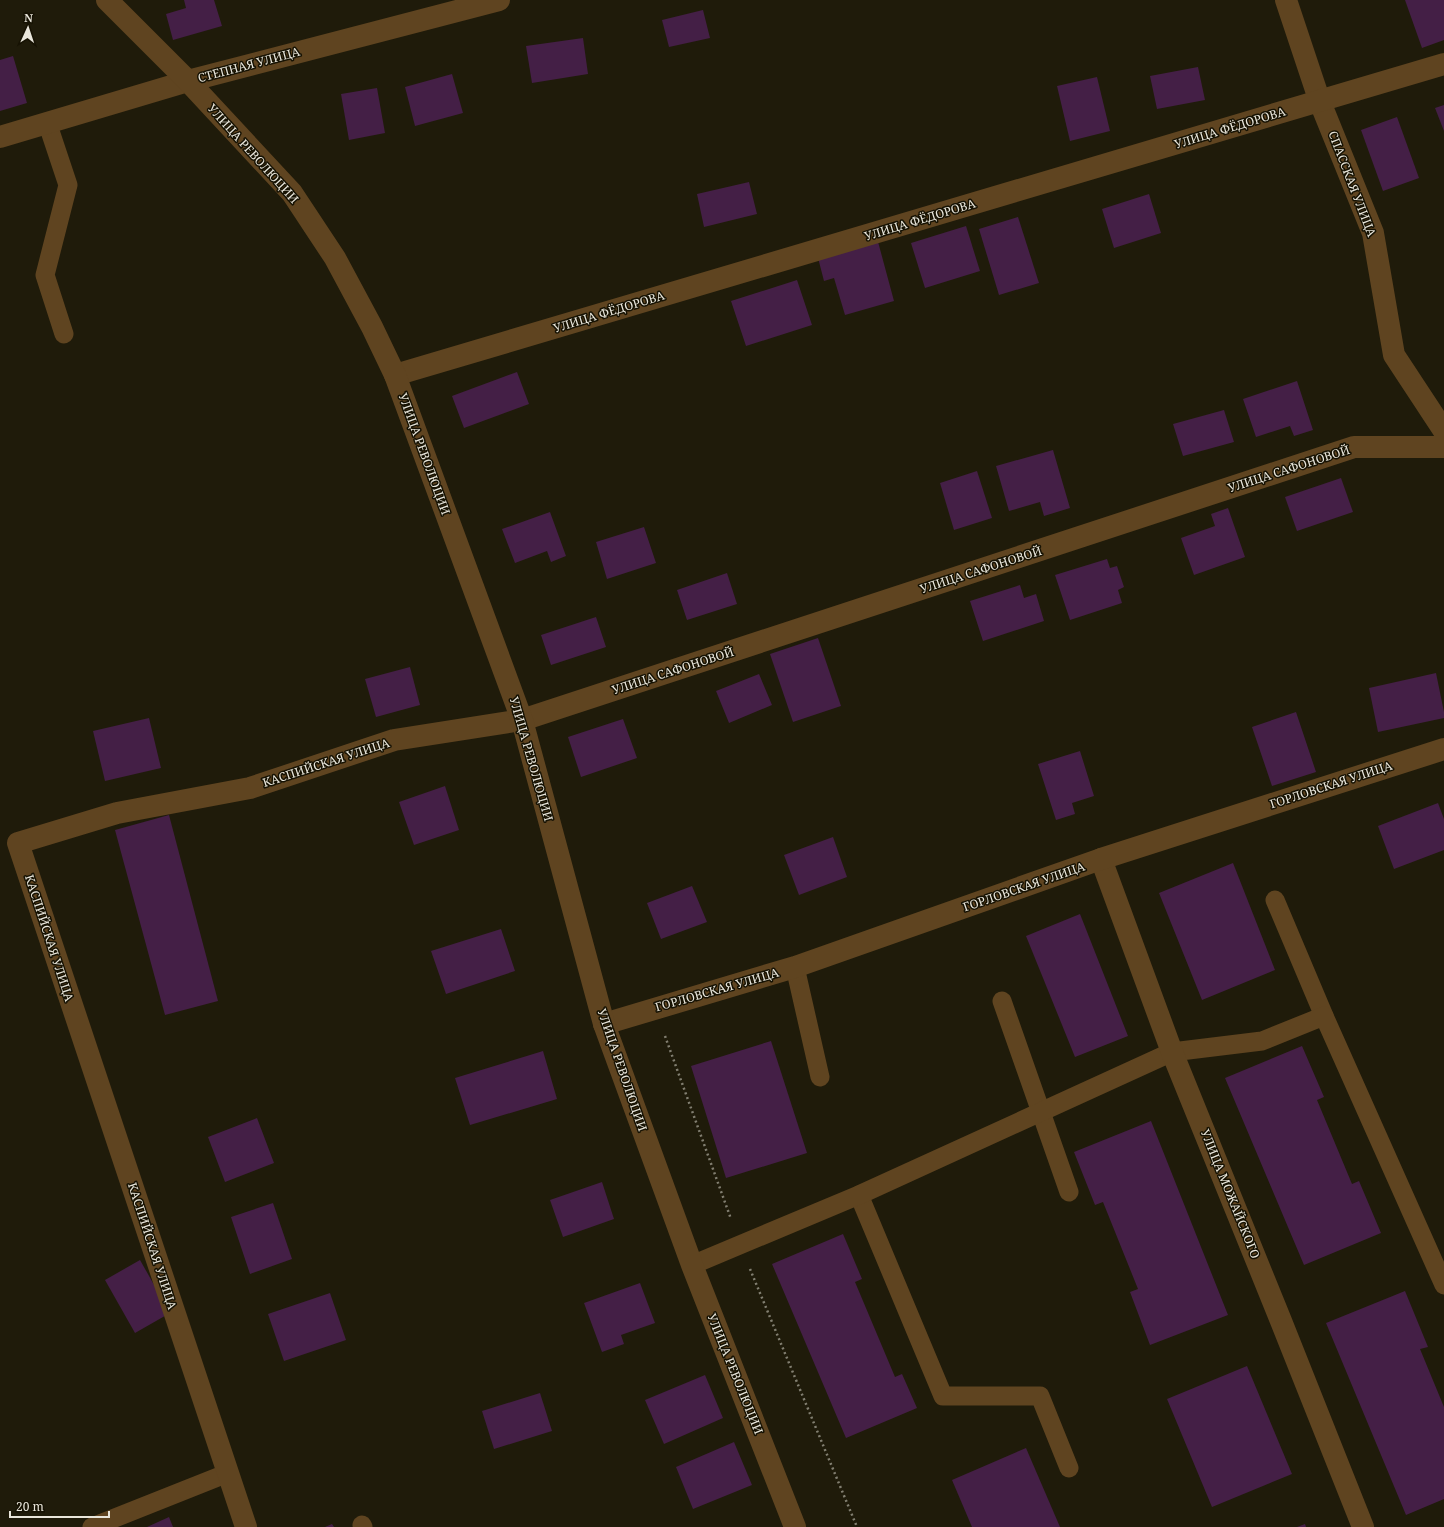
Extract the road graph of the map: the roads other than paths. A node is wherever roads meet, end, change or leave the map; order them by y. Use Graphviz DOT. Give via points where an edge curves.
graph roads {
  1 [pos="107,0"];
  2 [pos="499,0"];
  3 [pos="1286,0"];
  4 [pos="1444,64"];
  5 [pos="188,81"];
  6 [pos="1320,102"];
  7 [pos="47,122"];
  8 [pos="0,137"];
  9 [pos="64,334"];
  10 [pos="395,376"];
  11 [pos="1444,432"];
  12 [pos="1444,446"];
  13 [pos="522,720"];
  14 [pos="1444,749"];
  15 [pos="1101,859"];
  16 [pos="1276,900"];
  17 [pos="795,967"];
  18 [pos="1002,1001"];
  19 [pos="1324,1016"];
  20 [pos="604,1024"];
  21 [pos="1172,1052"];
  22 [pos="820,1077"];
  23 [pos="1042,1111"];
  24 [pos="1069,1192"];
  25 [pos="859,1195"];
  26 [pos="692,1265"];
  27 [pos="1444,1285"];
  28 [pos="1069,1468"];
  29 [pos="228,1473"];
  30 [pos="793,1526"];
  31 [pos="92,1527"];
  32 [pos="246,1527"];
  33 [pos="1363,1527"];
  1 -- 5 [label="street, УЛИЦА РЕВОЛЮЦИИ"];
  2 -- 5 [label="street, СТЕПНАЯ УЛИЦА"];
  3 -- 6 [label="street, СПАССКАЯ УЛИЦА"];
  4 -- 6 [label="street, УЛИЦА ФЁДОРОВА"];
  5 -- 7 [label="street, СТЕПНАЯ УЛИЦА"];
  5 -- 10 [label="street, УЛИЦА РЕВОЛЮЦИИ" via="292,193 335,258"];
  6 -- 10 [label="street, УЛИЦА ФЁДОРОВА"];
  6 -- 11 [label="street, СПАССКАЯ УЛИЦА" via="1373,233 1394,355"];
  7 -- 8 [label="street, СТЕПНАЯ УЛИЦА"];
  7 -- 9 [label="lane" via="68,185 45,275"];
  10 -- 13 [label="street, УЛИЦА РЕВОЛЮЦИИ"];
  12 -- 13 [label="street, УЛИЦА САФОНОВОЙ" via="1354,447"];
  13 -- 20 [label="street, УЛИЦА РЕВОЛЮЦИИ"];
  13 -- 29 [label="street, КАСПИЙСКАЯ УЛИЦА" via="394,740 250,788 118,813 18,843"];
  14 -- 15 [label="street, ГОРЛОВСКАЯ УЛИЦА"];
  15 -- 17 [label="street, ГОРЛОВСКАЯ УЛИЦА"];
  15 -- 21 [label="street, УЛИЦА МОЖАЙСКОГО"];
  16 -- 19 [label="lane"];
  17 -- 20 [label="street, ГОРЛОВСКАЯ УЛИЦА"];
  17 -- 22 [label="lane"];
  18 -- 23 [label="lane"];
  19 -- 21 [label="lane" via="1262,1041"];
  19 -- 27 [label="lane"];
  20 -- 26 [label="street, УЛИЦА РЕВОЛЮЦИИ"];
  21 -- 23 [label="lane"];
  21 -- 33 [label="street, УЛИЦА МОЖАЙСКОГО"];
  23 -- 24 [label="lane"];
  23 -- 25 [label="lane"];
  25 -- 26 [label="lane"];
  25 -- 28 [label="lane" via="943,1396 1040,1396"];
  26 -- 30 [label="street, УЛИЦА РЕВОЛЮЦИИ"];
  29 -- 31 [label="lane"];
  29 -- 32 [label="street, КАСПИЙСКАЯ УЛИЦА"];
}
